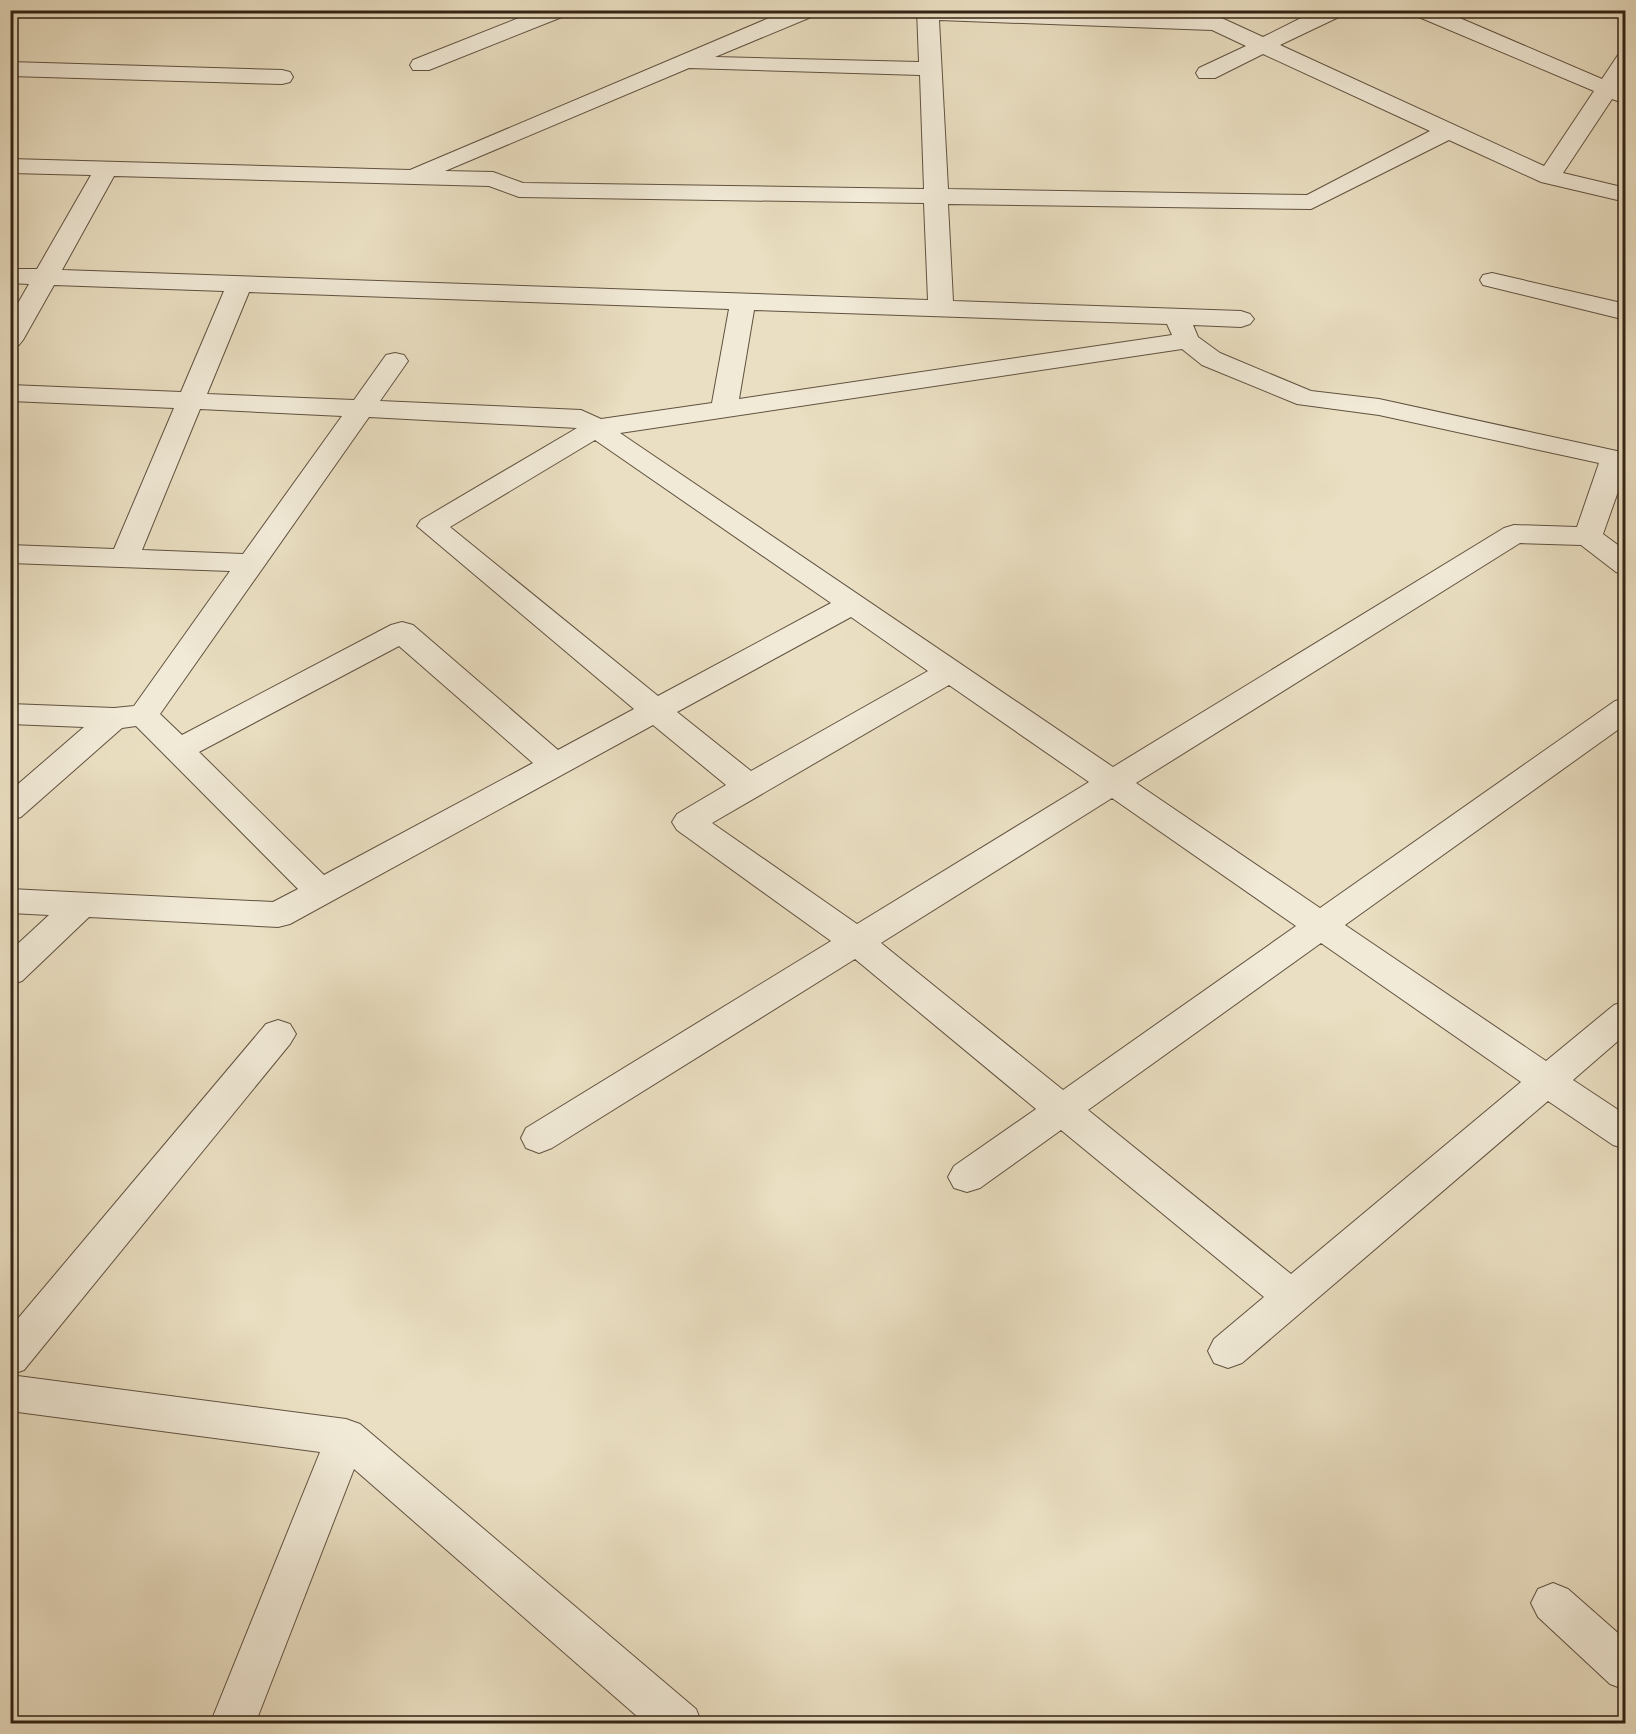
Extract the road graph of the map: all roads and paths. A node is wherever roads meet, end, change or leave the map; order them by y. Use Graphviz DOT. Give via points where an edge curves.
graph roads {
  1 [pos="559,10"];
  2 [pos="807,10"];
  3 [pos="1186,10"];
  4 [pos="1335,10"];
  5 [pos="1422,10"];
  6 [pos="928,12"];
  7 [pos="1216,25"];
  8 [pos="1263,46"];
  9 [pos="1626,60"];
  10 [pos="682,63"];
  11 [pos="421,65"];
  12 [pos="10,69"];
  13 [pos="930,69"];
  14 [pos="1207,73"];
  15 [pos="282,77"];
  16 [pos="1616,93"];
  17 [pos="1448,131"];
  18 [pos="10,166"];
  19 [pos="107,168"];
  20 [pos="409,177"];
  21 [pos="1549,177"];
  22 [pos="1626,195"];
  23 [pos="936,196"];
  24 [pos="10,276"];
  25 [pos="45,278"];
  26 [pos="1492,280"];
  27 [pos="240,284"];
  28 [pos="743,302"];
  29 [pos="941,308"];
  30 [pos="1626,312"];
  31 [pos="1177,316"];
  32 [pos="1241,319"];
  33 [pos="10,340"];
  34 [pos="1187,341"];
  35 [pos="395,360"];
  36 [pos="10,393"];
  37 [pos="190,401"];
  38 [pos="361,408"];
  39 [pos="724,409"];
  40 [pos="596,428"];
  41 [pos="1620,460"];
  42 [pos="1588,536"];
  43 [pos="10,554"];
  44 [pos="124,558"];
  45 [pos="250,563"];
  46 [pos="1626,566"];
  47 [pos="852,604"];
  48 [pos="950,671"];
  49 [pos="1626,708"];
  50 [pos="656,710"];
  51 [pos="10,714"];
  52 [pos="128,716"];
  53 [pos="177,750"];
  54 [pos="556,765"];
  55 [pos="1113,783"];
  56 [pos="749,787"];
  57 [pos="10,809"];
  58 [pos="321,892"];
  59 [pos="10,901"];
  60 [pos="82,904"];
  61 [pos="1321,926"];
  62 [pos="856,942"];
  63 [pos="10,972"];
  64 [pos="1626,1014"];
  65 [pos="278,1034"];
  66 [pos="1546,1080"];
  67 [pos="1062,1110"];
  68 [pos="1626,1135"];
  69 [pos="539,1138"];
  70 [pos="967,1177"];
  71 [pos="1291,1297"];
  72 [pos="1228,1351"];
  73 [pos="13,1390"];
  74 [pos="345,1437"];
  75 [pos="1553,1603"];
  76 [pos="1626,1669"];
  77 [pos="232,1724"];
  78 [pos="680,1724"];
  1 -- 11 [label="street"];
  2 -- 10 [label="street"];
  3 -- 7 [label="street"];
  4 -- 8 [label="street"];
  5 -- 16 [label="street"];
  6 -- 7 [label="street"];
  6 -- 13 [label="street"];
  7 -- 8 [label="street"];
  8 -- 14 [label="street"];
  8 -- 17 [label="street"];
  9 -- 16 [label="street"];
  10 -- 13 [label="street"];
  10 -- 20 [label="street"];
  12 -- 15 [label="street"];
  13 -- 23 [label="street"];
  16 -- 21 [label="street"];
  17 -- 21 [label="street"];
  17 -- 23 [label="street" via="1311,202"];
  18 -- 19 [label="street"];
  19 -- 20 [label="street"];
  19 -- 25 [label="street"];
  20 -- 23 [label="street" via="493,179 519,190"];
  21 -- 22 [label="street"];
  23 -- 29 [label="street"];
  24 -- 25 [label="street"];
  25 -- 27 [label="street"];
  25 -- 33 [label="street"];
  26 -- 30 [label="street"];
  27 -- 28 [label="street"];
  27 -- 37 [label="street"];
  28 -- 29 [label="street"];
  28 -- 39 [label="street"];
  29 -- 31 [label="street"];
  31 -- 32 [label="street"];
  31 -- 34 [label="street"];
  34 -- 39 [label="street"];
  34 -- 41 [label="street" via="1211,359 1306,398 1379,407"];
  35 -- 38 [label="street"];
  36 -- 37 [label="street"];
  37 -- 38 [label="street"];
  37 -- 44 [label="street"];
  38 -- 40 [label="street" via="581,418"];
  38 -- 45 [label="street"];
  39 -- 40 [label="street"];
  40 -- 47 [label="street"];
  40 -- 50 [label="street" via="431,526"];
  41 -- 42 [label="street"];
  42 -- 46 [label="street"];
  42 -- 55 [label="street" via="1514,534"];
  43 -- 44 [label="street"];
  44 -- 45 [label="street"];
  45 -- 52 [label="street"];
  47 -- 48 [label="street"];
  47 -- 50 [label="street"];
  48 -- 55 [label="street"];
  48 -- 56 [label="street"];
  49 -- 61 [label="street"];
  50 -- 54 [label="street"];
  50 -- 56 [label="street"];
  51 -- 52 [label="street"];
  52 -- 53 [label="street"];
  52 -- 57 [label="street"];
  53 -- 54 [label="street" via="402,632"];
  53 -- 58 [label="street"];
  54 -- 58 [label="street"];
  55 -- 61 [label="street"];
  55 -- 62 [label="street"];
  56 -- 62 [label="street" via="688,822"];
  58 -- 60 [label="street" via="279,915"];
  59 -- 60 [label="street"];
  60 -- 63 [label="street"];
  61 -- 66 [label="street"];
  61 -- 67 [label="street"];
  62 -- 67 [label="street"];
  62 -- 69 [label="street"];
  64 -- 66 [label="street"];
  65 -- 73 [label="street"];
  66 -- 68 [label="street"];
  66 -- 71 [label="street"];
  67 -- 70 [label="street"];
  67 -- 71 [label="street"];
  71 -- 72 [label="street"];
  73 -- 74 [label="street"];
  74 -- 77 [label="street"];
  74 -- 78 [label="street"];
  75 -- 76 [label="street"];
}
